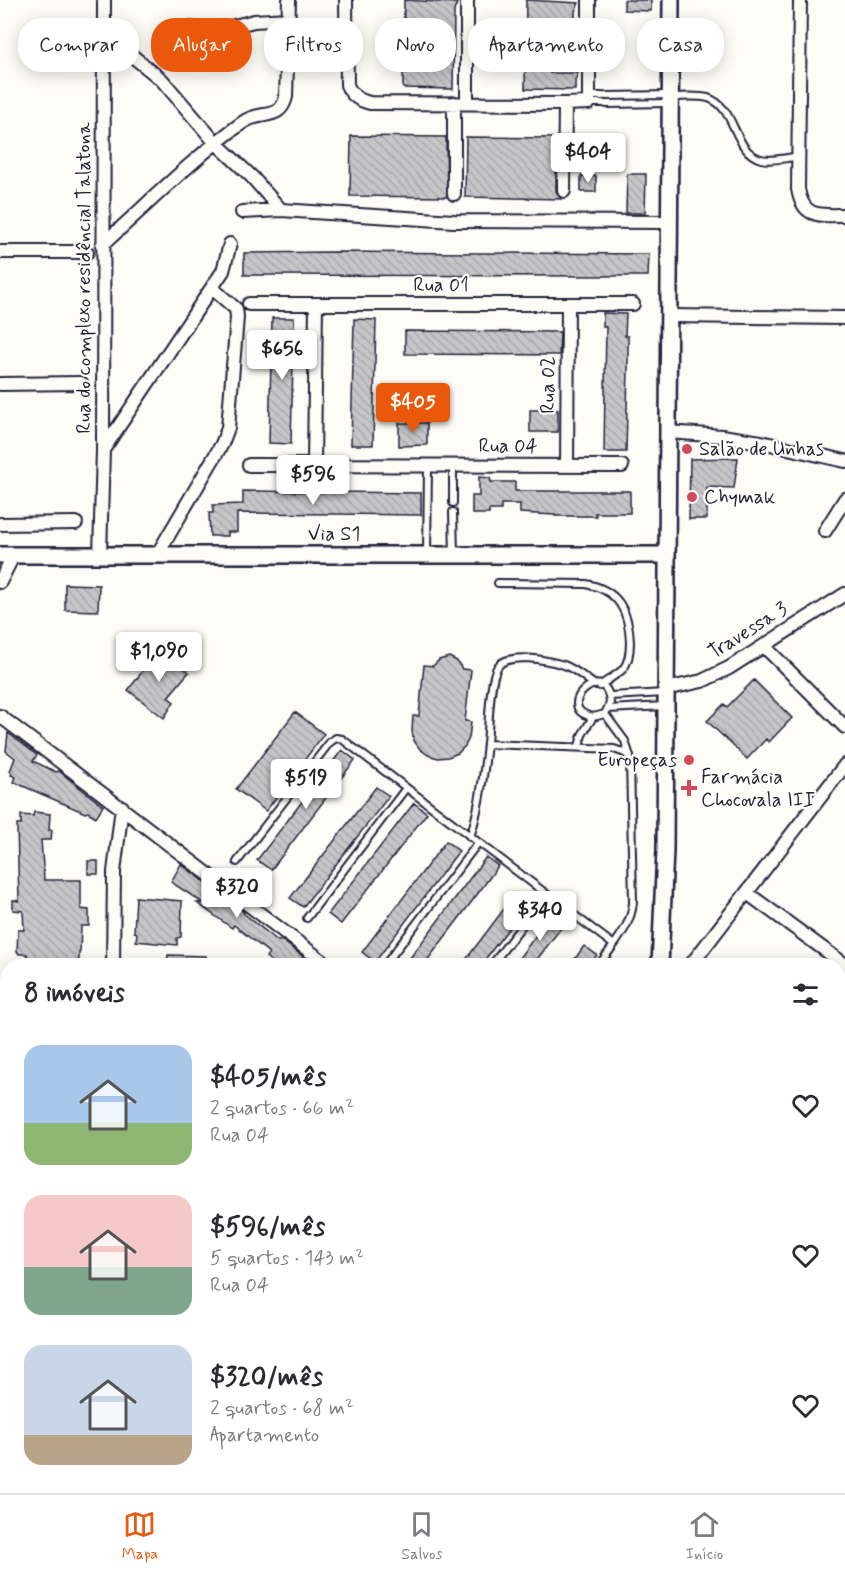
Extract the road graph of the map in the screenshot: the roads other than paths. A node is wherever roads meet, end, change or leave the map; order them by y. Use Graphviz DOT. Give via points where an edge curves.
graph roads {
  1 [pos="104,0"];
  2 [pos="289,0"];
  3 [pos="346,0"];
  4 [pos="468,0"];
  5 [pos="589,0"];
  6 [pos="671,0"];
  7 [pos="800,0"];
  8 [pos="104,18"];
  9 [pos="288,18"];
  10 [pos="139,61"];
  11 [pos="104,72"];
  12 [pos="287,72"];
  13 [pos="670,99"];
  14 [pos="589,100"];
  15 [pos="460,104"];
  16 [pos="565,104"];
  17 [pos="216,142"];
  18 [pos="799,157"];
  19 [pos="564,191"];
  20 [pos="454,194"];
  21 [pos="281,210"];
  22 [pos="242,212"];
  23 [pos="845,215"];
  24 [pos="669,222"];
  25 [pos="230,244"];
  26 [pos="102,245"];
  27 [pos="0,252"];
  28 [pos="87,252"];
  29 [pos="212,288"];
  30 [pos="249,304"];
  31 [pos="316,304"];
  32 [pos="568,304"];
  33 [pos="633,304"];
  34 [pos="669,316"];
  35 [pos="845,318"];
  36 [pos="81,383"];
  37 [pos="0,384"];
  38 [pos="668,432"];
  39 [pos="103,450"];
  40 [pos="845,461"];
  41 [pos="249,465"];
  42 [pos="314,465"];
  43 [pos="428,466"];
  44 [pos="453,466"];
  45 [pos="567,466"];
  46 [pos="622,466"];
  47 [pos="845,499"];
  48 [pos="453,503"];
  49 [pos="453,512"];
  50 [pos="76,523"];
  51 [pos="0,524"];
  52 [pos="825,531"];
  53 [pos="100,555"];
  54 [pos="157,555"];
  55 [pos="427,555"];
  56 [pos="454,555"];
  57 [pos="667,555"];
  58 [pos="6,556"];
  59 [pos="0,582"];
  60 [pos="498,583"];
  61 [pos="845,594"];
  62 [pos="765,647"];
  63 [pos="597,685"];
  64 [pos="610,696"];
  65 [pos="666,696"];
  66 [pos="607,711"];
  67 [pos="0,716"];
  68 [pos="593,717"];
  69 [pos="845,727"];
  70 [pos="487,744"];
  71 [pos="579,746"];
  72 [pos="630,758"];
  73 [pos="845,765"];
  74 [pos="406,788"];
  75 [pos="122,807"];
  76 [pos="470,837"];
  77 [pos="478,843"];
  78 [pos="237,862"];
  79 [pos="747,893"];
  80 [pos="546,894"];
  81 [pos="307,918"];
  82 [pos="614,945"];
  83 [pos="113,958"];
  84 [pos="319,958"];
  85 [pos="390,958"];
  86 [pos="497,958"];
  87 [pos="604,958"];
  88 [pos="660,958"];
  89 [pos="696,958"];
  90 [pos="836,958"];
  1 -- 8 [label="street, Rua do complexo residêncial Talatona"];
  2 -- 9 [label="street"];
  3 -- 15 [label="street" via="347,85 351,93 370,104"];
  4 -- 15 [label="street"];
  5 -- 14 [label="street"];
  6 -- 13 [label="street"];
  7 -- 18 [label="street"];
  10 -- 17 [label="street" via="162,80"];
  11 -- 26 [label="street, Rua do complexo residêncial Talatona"];
  12 -- 17 [label="street" via="286,97 279,111 251,117"];
  13 -- 14 [label="lane" via="604,96"];
  13 -- 14 [label="lane" via="604,104"];
  13 -- 18 [label="lane" via="701,97 716,102 727,113 741,142 761,159"];
  13 -- 24 [label="street"];
  14 -- 16 [label="street"];
  15 -- 16 [label="street"];
  15 -- 20 [label="street"];
  16 -- 19 [label="street"];
  17 -- 21 [label="street"];
  17 -- 26 [label="street"];
  18 -- 23 [label="street" via="798,189 804,208 819,215"];
  21 -- 22 [label="street"];
  21 -- 24 [label="street" via="454,221"];
  24 -- 34 [label="street"];
  25 -- 29 [label="street" via="223,271"];
  26 -- 39 [label="street, Rua do complexo residêncial Talatona"];
  27 -- 28 [label="street"];
  29 -- 39 [label="street"];
  29 -- 54 [label="street" via="236,309 237,317 228,428"];
  30 -- 31 [label="street, Rua 01"];
  31 -- 32 [label="street, Rua 01"];
  31 -- 42 [label="street"];
  32 -- 33 [label="street, Rua 01"];
  32 -- 45 [label="street, Rua 02"];
  34 -- 35 [label="street"];
  34 -- 38 [label="street"];
  36 -- 37 [label="street"];
  38 -- 40 [label="street" via="751,441"];
  38 -- 57 [label="street"];
  39 -- 53 [label="street, Rua do complexo residêncial Talatona"];
  41 -- 42 [label="street, Rua 04"];
  42 -- 43 [label="street, Rua 04"];
  43 -- 44 [label="street, Rua 04"];
  43 -- 55 [label="lane"];
  44 -- 45 [label="street, Rua 04"];
  44 -- 48 [label="lane"];
  45 -- 46 [label="street, Rua 04"];
  47 -- 52 [label="street"];
  49 -- 56 [label="lane"];
  50 -- 51 [label="street"];
  53 -- 54 [label="street, Via S1"];
  53 -- 58 [label="street, Via S1"];
  54 -- 55 [label="street, Via S1"];
  55 -- 56 [label="street, Via S1"];
  56 -- 57 [label="street, Via S1"];
  57 -- 65 [label="street"];
  58 -- 59 [label="street"];
  60 -- 63 [label="lane" via="586,584 600,587 621,604 629,624 627,662 622,670"];
  61 -- 62 [label="street, Travessa 3"];
  62 -- 65 [label="street, Travessa 3"];
  62 -- 69 [label="street"];
  63 -- 64 [label="lane"];
  63 -- 68 [label="lane" via="585,687 578,700 580,710"];
  63 -- 70 [label="lane" via="565,665 518,657 507,659 498,667 493,680"];
  64 -- 65 [label="lane"];
  64 -- 66 [label="lane"];
  65 -- 66 [label="lane"];
  65 -- 88 [label="street"];
  66 -- 68 [label="lane"];
  66 -- 72 [label="lane"];
  67 -- 75 [label="street"];
  68 -- 71 [label="lane"];
  70 -- 71 [label="lane"];
  70 -- 76 [label="lane" via="477,816"];
  71 -- 72 [label="lane" via="620,750"];
  72 -- 82 [label="lane" via="632,915"];
  73 -- 79 [label="street"];
  74 -- 76 [label="lane"];
  74 -- 78 [label="lane" via="336,738"];
  74 -- 81 [label="lane"];
  75 -- 83 [label="street" via="114,872"];
  75 -- 84 [label="street"];
  76 -- 77 [label="lane"];
  77 -- 80 [label="lane"];
  77 -- 85 [label="lane"];
  79 -- 89 [label="street"];
  79 -- 90 [label="street"];
  80 -- 82 [label="lane"];
  80 -- 86 [label="lane"];
  82 -- 87 [label="lane"];
}
